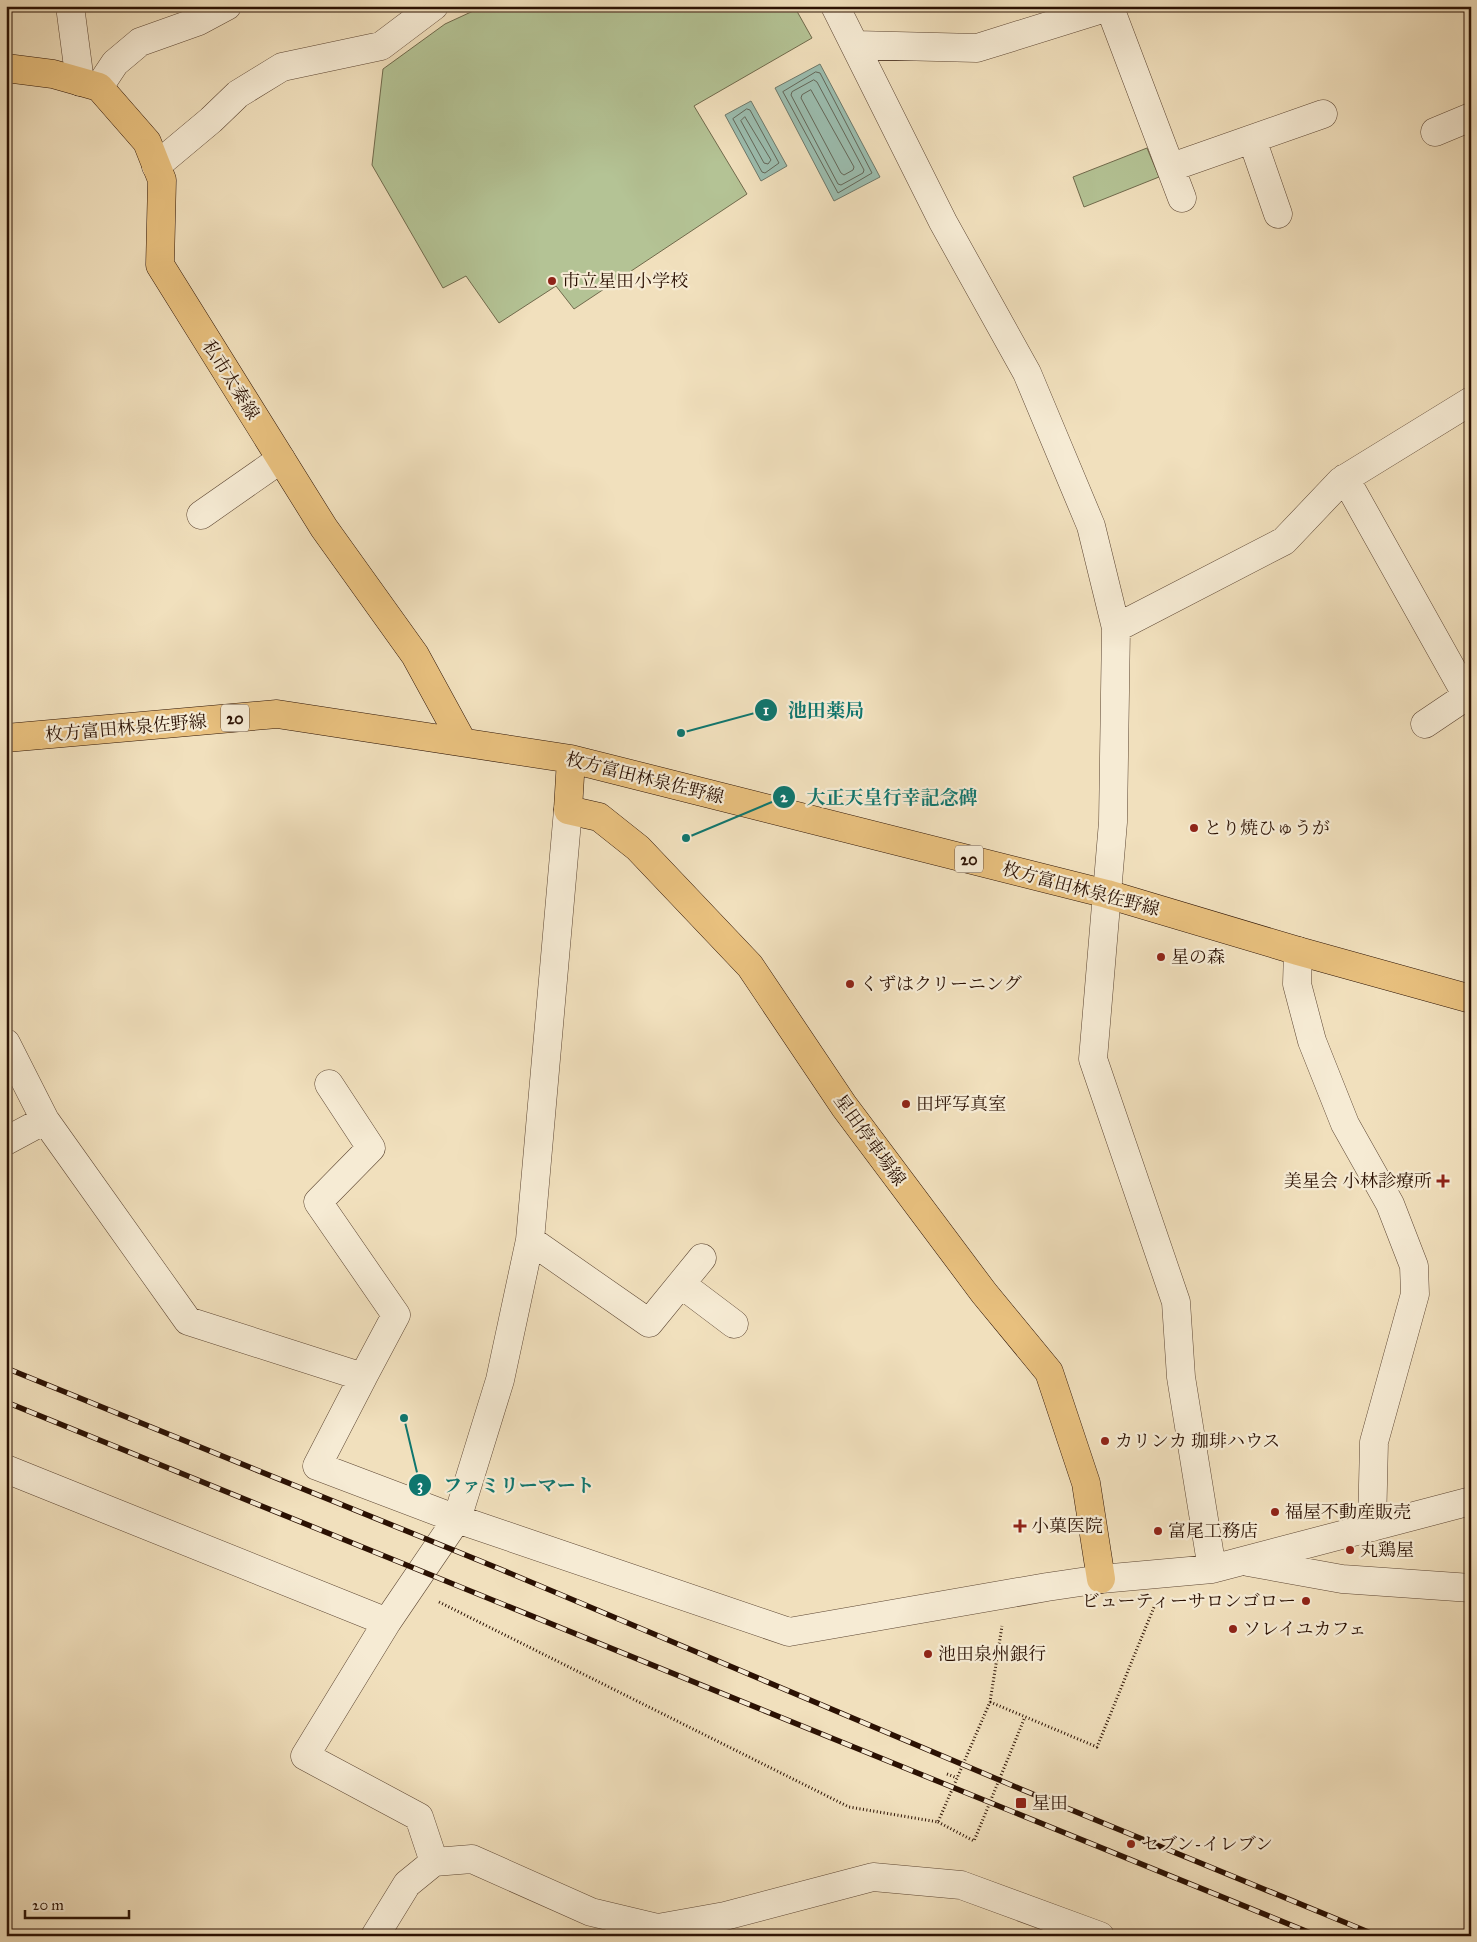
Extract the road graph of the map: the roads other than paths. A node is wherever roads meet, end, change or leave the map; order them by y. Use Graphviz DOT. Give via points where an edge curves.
graph roads {
  1 [pos="70,6"];
  2 [pos="227,6"];
  3 [pos="434,6"];
  4 [pos="835,6"];
  5 [pos="1111,7"];
  6 [pos="856,45"];
  7 [pos="6,68"];
  8 [pos="90,84"];
  9 [pos="1323,114"];
  10 [pos="1471,118"];
  11 [pos="1435,132"];
  12 [pos="1252,139"];
  13 [pos="156,166"];
  14 [pos="1172,167"];
  15 [pos="1182,198"];
  16 [pos="1278,214"];
  17 [pos="1471,401"];
  18 [pos="281,459"];
  19 [pos="1345,478"];
  20 [pos="201,515"];
  21 [pos="1116,628"];
  22 [pos="1469,694"];
  23 [pos="1425,724"];
  24 [pos="6,738"];
  25 [pos="462,741"];
  26 [pos="571,759"];
  27 [pos="568,810"];
  28 [pos="1107,894"];
  29 [pos="1298,951"];
  30 [pos="1471,998"];
  31 [pos="6,1043"];
  32 [pos="328,1084"];
  33 [pos="45,1120"];
  34 [pos="6,1141"];
  35 [pos="530,1240"];
  36 [pos="702,1258"];
  37 [pos="681,1284"];
  38 [pos="734,1324"];
  39 [pos="363,1378"];
  40 [pos="6,1469"];
  41 [pos="1471,1501"];
  42 [pos="457,1518"];
  43 [pos="1372,1527"];
  44 [pos="1244,1561"];
  45 [pos="1212,1569"];
  46 [pos="1100,1579"];
  47 [pos="1471,1588"];
  48 [pos="387,1622"];
  49 [pos="434,1862"];
  50 [pos="591,1924"];
  51 [pos="375,1936"];
  52 [pos="1100,1936"];
  1 -- 8 [label="street"];
  2 -- 8 [label="street" via="199,21 140,42"];
  3 -- 13 [label="street" via="381,46 282,67 238,94"];
  4 -- 6 [label="street"];
  5 -- 6 [label="street" via="977,48"];
  5 -- 14 [label="street"];
  6 -- 21 [label="street" via="943,222 1027,373 1092,526"];
  7 -- 8 [label="main road" via="53,74"];
  8 -- 13 [label="main road, 私市太秦線" via="147,142"];
  9 -- 12 [label="street"];
  10 -- 11 [label="street"];
  12 -- 14 [label="street"];
  12 -- 16 [label="street"];
  13 -- 18 [label="main road, 私市太秦線" via="162,180 160,265"];
  14 -- 15 [label="street"];
  17 -- 19 [label="street"];
  18 -- 20 [label="street"];
  18 -- 25 [label="main road, 私市太秦線" via="324,528 414,655"];
  19 -- 21 [label="street" via="1284,541"];
  19 -- 22 [label="street"];
  21 -- 28 [label="street" via="1113,822"];
  22 -- 23 [label="street"];
  24 -- 25 [label="main road, 枚方富田林泉佐野線 / 20" via="277,714"];
  25 -- 26 [label="main road, 枚方富田林泉佐野線 / 20"];
  26 -- 27 [label="main road"];
  26 -- 28 [label="main road, 枚方富田林泉佐野線 / 20"];
  27 -- 35 [label="street"];
  27 -- 46 [label="main road, 星田停車場線" via="599,817 638,848 750,966 844,1106 984,1293 1049,1372 1086,1483"];
  28 -- 29 [label="main road, 枚方富田林泉佐野線 / 20"];
  28 -- 45 [label="street" via="1093,1060 1176,1302 1181,1377"];
  29 -- 30 [label="main road, 枚方富田林泉佐野線 / 20"];
  29 -- 43 [label="street" via="1297,984 1312,1041 1345,1124 1390,1204 1414,1266 1415,1294 1374,1442"];
  31 -- 33 [label="street"];
  32 -- 39 [label="street" via="372,1148 318,1202 396,1315"];
  33 -- 34 [label="street"];
  33 -- 39 [label="street" via="188,1321"];
  35 -- 37 [label="street" via="649,1323"];
  35 -- 42 [label="street" via="500,1380"];
  36 -- 37 [label="street"];
  37 -- 38 [label="street"];
  39 -- 42 [label="street" via="318,1466"];
  40 -- 48 [label="street"];
  41 -- 43 [label="street"];
  42 -- 46 [label="street" via="789,1632"];
  42 -- 48 [label="street"];
  43 -- 44 [label="street"];
  44 -- 45 [label="street"];
  44 -- 47 [label="street" via="1342,1579"];
  45 -- 46 [label="street"];
  48 -- 49 [label="street" via="305,1756 419,1817"];
  49 -- 50 [label="street" via="472,1859"];
  49 -- 51 [label="street" via="407,1884"];
  50 -- 52 [label="street" via="658,1928 725,1916 872,1876 961,1885"];
}
